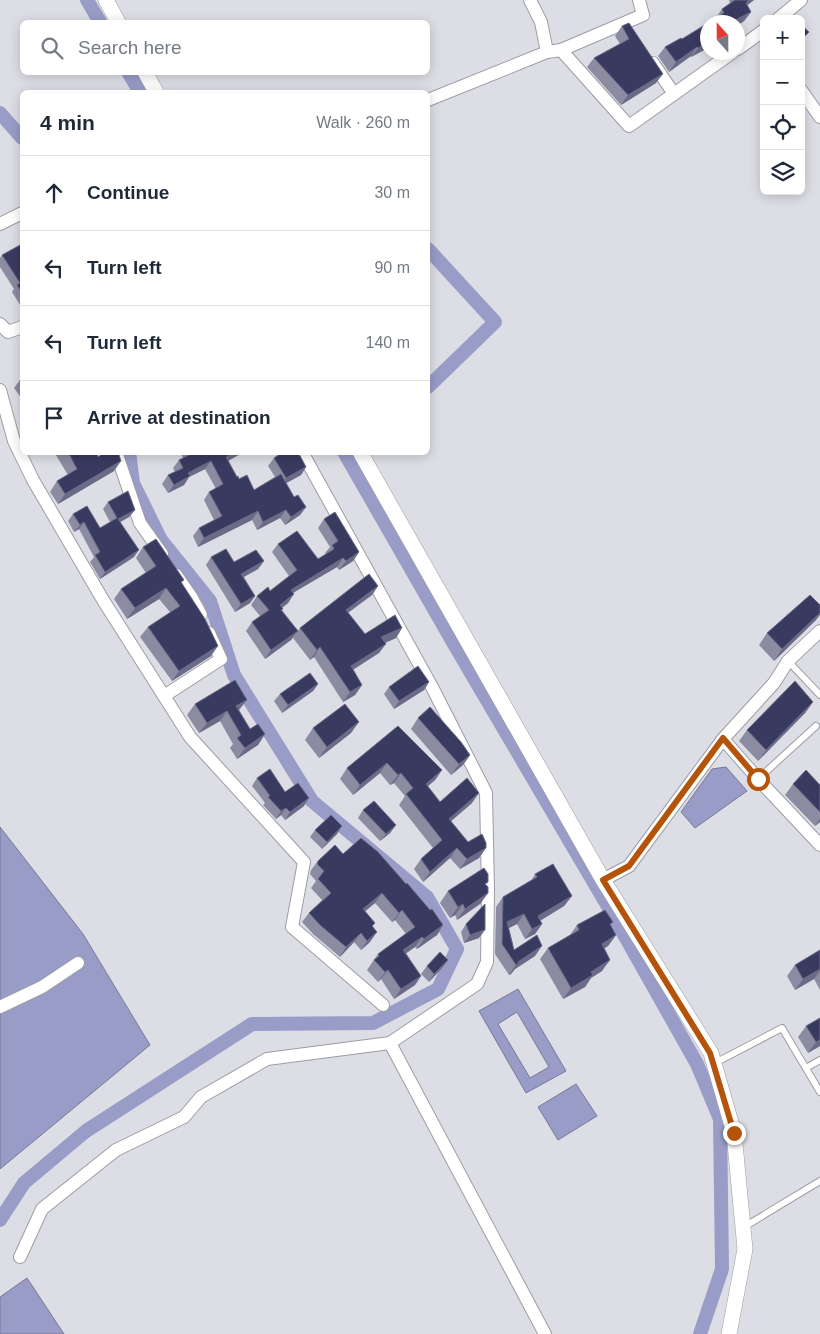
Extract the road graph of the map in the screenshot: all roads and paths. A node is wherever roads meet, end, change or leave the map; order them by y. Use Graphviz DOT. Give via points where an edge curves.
graph roads {
  1 [pos="106,0"];
  2 [pos="530,0"];
  3 [pos="640,0"];
  4 [pos="796,2"];
  5 [pos="782,15"];
  6 [pos="117,20"];
  7 [pos="760,35"];
  8 [pos="745,45"];
  9 [pos="561,50"];
  10 [pos="547,52"];
  11 [pos="647,54"];
  12 [pos="722,60"];
  13 [pos="147,75"];
  14 [pos="155,90"];
  15 [pos="674,94"];
  16 [pos="805,96"];
  17 [pos="430,99"];
  18 [pos="820,117"];
  19 [pos="20,214"];
  20 [pos="0,224"];
  21 [pos="0,324"];
  22 [pos="20,328"];
  23 [pos="0,390"];
  24 [pos="20,451"];
  25 [pos="22,455"];
  26 [pos="117,455"];
  27 [pos="304,455"];
  28 [pos="362,455"];
  29 [pos="820,631"];
  30 [pos="788,661"];
  31 [pos="820,695"];
  32 [pos="164,696"];
  33 [pos="816,726"];
  34 [pos="723,738"];
  35 [pos="758,779"];
  36 [pos="820,845"];
  37 [pos="603,880"];
  38 [pos="78,963"];
  39 [pos="383,1005"];
  40 [pos="0,1007"];
  41 [pos="390,1043"];
  42 [pos="820,1060"];
  43 [pos="714,1064"];
  44 [pos="806,1068"];
  45 [pos="820,1092"];
  46 [pos="820,1182"];
  47 [pos="743,1228"];
  48 [pos="20,1257"];
  49 [pos="546,1334"];
  50 [pos="728,1334"];
  1 -- 6 [label="street"];
  2 -- 10 [label="street" via="541,22"];
  3 -- 9 [label="street" via="643,15 628,27"];
  4 -- 5 [label="street"];
  7 -- 8 [label="street"];
  9 -- 10 [label="street"];
  9 -- 15 [label="street" via="629,126"];
  10 -- 17 [label="street"];
  11 -- 15 [label="street"];
  12 -- 15 [label="street"];
  13 -- 14 [label="street"];
  16 -- 18 [label="street"];
  19 -- 20 [label="street"];
  21 -- 22 [label="street" via="8,332"];
  23 -- 24 [label="street" via="14,441"];
  25 -- 32 [label="street" via="33,480 103,600"];
  26 -- 32 [label="street" via="140,523 192,598 221,659"];
  27 -- 41 [label="street" via="433,689 486,793 487,962 477,984"];
  28 -- 37 [label="street"];
  29 -- 30 [label="street"];
  30 -- 31 [label="lane"];
  30 -- 34 [label="street" via="774,683"];
  32 -- 39 [label="street" via="190,737 304,862 292,927"];
  33 -- 35 [label="lane"];
  34 -- 35 [label="street"];
  34 -- 37 [label="street" via="629,866"];
  35 -- 36 [label="street"];
  37 -- 43 [label="street"];
  38 -- 40 [label="street" via="42,987"];
  41 -- 48 [label="street" via="267,1059 201,1097 184,1117 116,1150 42,1209"];
  41 -- 49 [label="street"];
  42 -- 44 [label="lane"];
  43 -- 44 [label="lane" via="782,1028"];
  43 -- 47 [label="street" via="734,1133"];
  44 -- 45 [label="lane"];
  46 -- 47 [label="lane"];
  47 -- 50 [label="street" via="745,1249"];
}
